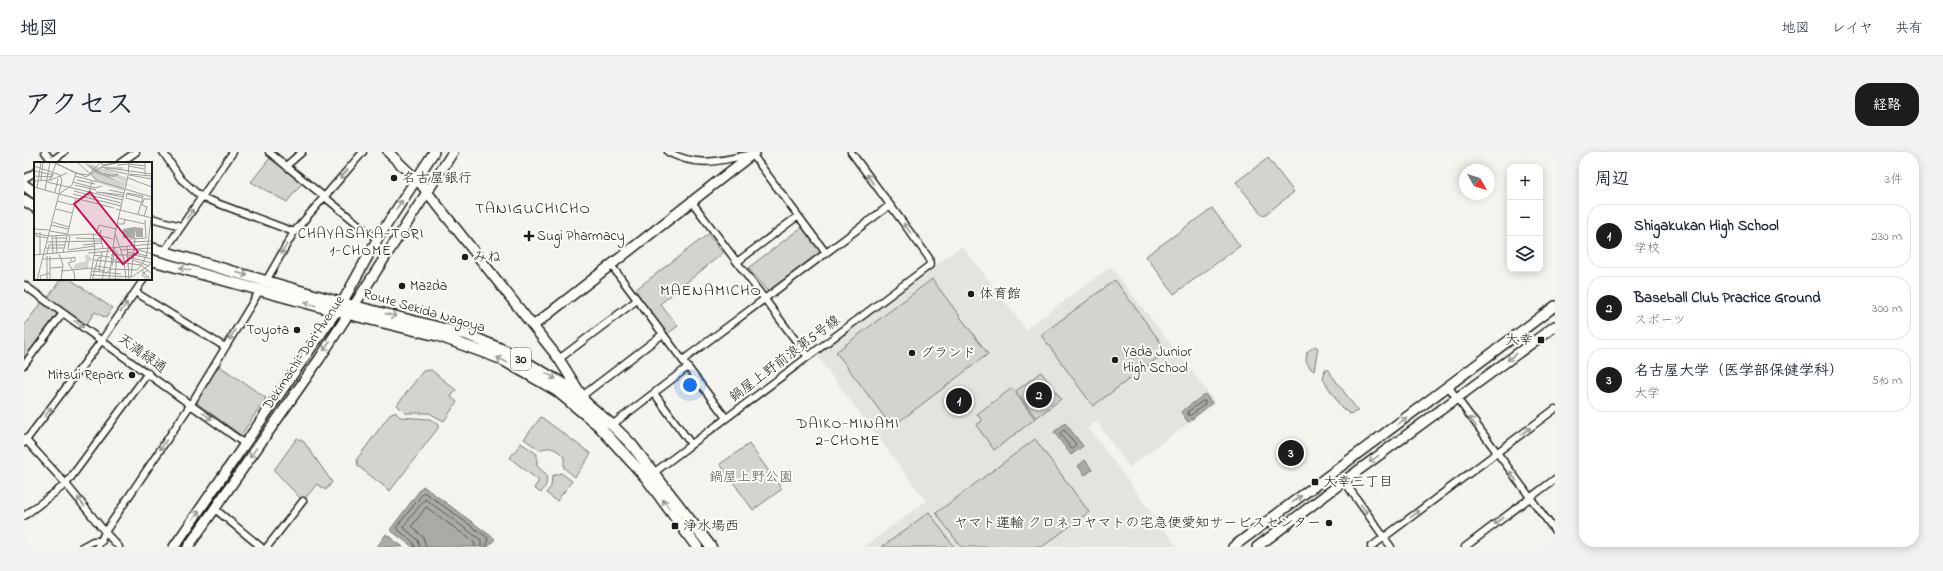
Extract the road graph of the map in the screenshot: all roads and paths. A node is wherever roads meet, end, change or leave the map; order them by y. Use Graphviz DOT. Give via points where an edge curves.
graph roads {
  1 [pos="45,152"];
  2 [pos="64,152"];
  3 [pos="136,152"];
  4 [pos="163,152"];
  5 [pos="232,152"];
  6 [pos="269,152"];
  7 [pos="302,152"];
  8 [pos="363,152"];
  9 [pos="388,152"];
  10 [pos="434,152"];
  11 [pos="453,152"];
  12 [pos="668,152"];
  13 [pos="851,152"];
  14 [pos="754,153"];
  15 [pos="54,161"];
  16 [pos="121,162"];
  17 [pos="286,166"];
  18 [pos="34,173"];
  19 [pos="24,179"];
  20 [pos="416,179"];
  21 [pos="24,185"];
  22 [pos="34,192"];
  23 [pos="427,193"];
  24 [pos="325,196"];
  25 [pos="201,197"];
  26 [pos="24,200"];
  27 [pos="692,202"];
  28 [pos="890,205"];
  29 [pos="34,206"];
  30 [pos="798,216"];
  31 [pos="152,218"];
  32 [pos="181,226"];
  33 [pos="294,232"];
  34 [pos="378,238"];
  35 [pos="152,248"];
  36 [pos="163,252"];
  37 [pos="826,253"];
  38 [pos="737,262"];
  39 [pos="153,263"];
  40 [pos="611,265"];
  41 [pos="143,280"];
  42 [pos="266,281"];
  43 [pos="24,285"];
  44 [pos="260,290"];
  45 [pos="135,292"];
  46 [pos="764,299"];
  47 [pos="637,300"];
  48 [pos="1555,306"];
  49 [pos="339,307"];
  50 [pos="351,309"];
  51 [pos="63,313"];
  52 [pos="533,326"];
  53 [pos="1555,326"];
  54 [pos="663,334"];
  55 [pos="102,340"];
  56 [pos="225,347"];
  57 [pos="808,357"];
  58 [pos="559,359"];
  59 [pos="683,360"];
  60 [pos="24,364"];
  61 [pos="688,367"];
  62 [pos="148,374"];
  63 [pos="1448,386"];
  64 [pos="654,393"];
  65 [pos="1457,398"];
  66 [pos="583,403"];
  67 [pos="191,404"];
  68 [pos="1555,409"];
  69 [pos="726,418"];
  70 [pos="612,425"];
  71 [pos="25,440"];
  72 [pos="245,444"];
  73 [pos="691,444"];
  74 [pos="1496,453"];
  75 [pos="650,476"];
  76 [pos="1555,479"];
  77 [pos="1344,481"];
  78 [pos="66,484"];
  79 [pos="1530,498"];
  80 [pos="303,502"];
  81 [pos="215,509"];
  82 [pos="24,516"];
  83 [pos="1555,531"];
  84 [pos="105,532"];
  85 [pos="1384,538"];
  86 [pos="102,540"];
  87 [pos="82,547"];
  88 [pos="98,547"];
  89 [pos="119,547"];
  90 [pos="174,547"];
  91 [pos="188,547"];
  92 [pos="261,547"];
  93 [pos="267,547"];
  94 [pos="697,547"];
  95 [pos="711,547"];
  96 [pos="1232,547"];
  97 [pos="1258,547"];
  98 [pos="1371,547"];
  99 [pos="1391,547"];
  100 [pos="1464,547"];
  1 -- 15 [label="street"];
  2 -- 15 [label="street"];
  3 -- 16 [label="street"];
  4 -- 25 [label="street" via="181,179"];
  5 -- 25 [label="street"];
  6 -- 17 [label="street"];
  7 -- 17 [label="street"];
  8 -- 24 [label="street, one-way"];
  9 -- 20 [label="street"];
  10 -- 20 [label="street, Dekimachi-Dōri Avenue"];
  11 -- 23 [label="street, Dekimachi-Dōri Avenue"];
  12 -- 14 [label="street" via="683,160 715,162"];
  28 -- 13 [label="street, one-way"];
  14 -- 27 [label="street"];
  14 -- 30 [label="street"];
  17 -- 24 [label="street"];
  18 -- 19 [label="street"];
  20 -- 23 [label="street"];
  34 -- 20 [label="street, Dekimachi-Dōri Avenue, one-way"];
  21 -- 22 [label="main road"];
  23 -- 50 [label="street, Dekimachi-Dōri Avenue"];
  23 -- 52 [label="street"];
  24 -- 33 [label="street"];
  24 -- 34 [label="street"];
  32 -- 25 [label="street, one-way"];
  25 -- 33 [label="street"];
  26 -- 29 [label="main road"];
  27 -- 38 [label="street"];
  27 -- 40 [label="street"];
  28 -- 37 [label="street"];
  57 -- 28 [label="street, 鍋屋上野前浪第5号線, one-way" via="930,265 929,258"];
  30 -- 37 [label="street"];
  30 -- 38 [label="street"];
  31 -- 32 [label="street"];
  32 -- 36 [label="street"];
  33 -- 42 [label="street, one-way"];
  34 -- 49 [label="street, Dekimachi-Dōri Avenue"];
  35 -- 36 [label="main road, Route Sekida Nagoya / 30"];
  36 -- 39 [label="street"];
  36 -- 42 [label="main road, Route Sekida Nagoya / 30, one-way"];
  37 -- 46 [label="street"];
  38 -- 46 [label="street"];
  44 -- 39 [label="main road, Route Sekida Nagoya / 30, one-way"];
  40 -- 47 [label="street"];
  40 -- 52 [label="street"];
  41 -- 45 [label="street"];
  42 -- 49 [label="main road, Route Sekida Nagoya / 30"];
  43 -- 51 [label="street, 天満緑通"];
  49 -- 44 [label="main road, Route Sekida Nagoya / 30, one-way"];
  44 -- 56 [label="street, one-way"];
  55 -- 45 [label="street, one-way"];
  45 -- 56 [label="street"];
  46 -- 57 [label="street"];
  46 -- 59 [label="street"];
  47 -- 54 [label="street"];
  47 -- 58 [label="street"];
  48 -- 63 [label="street"];
  49 -- 50 [label="main road, Route Sekida Nagoya / 30"];
  49 -- 72 [label="street, Dekimachi-Dōri Avenue"];
  50 -- 66 [label="main road, Route Sekida Nagoya / 30" via="439,336 499,358"];
  50 -- 81 [label="street, Dekimachi-Dōri Avenue, one-way"];
  51 -- 55 [label="street, 天満緑通, one-way"];
  51 -- 60 [label="street"];
  52 -- 58 [label="street"];
  53 -- 65 [label="street, one-way"];
  54 -- 59 [label="street"];
  54 -- 66 [label="street"];
  55 -- 62 [label="street, 天満緑通"];
  71 -- 55 [label="street, one-way"];
  56 -- 67 [label="street"];
  57 -- 69 [label="street, 鍋屋上野前浪第5号線"];
  58 -- 66 [label="street"];
  59 -- 61 [label="street"];
  61 -- 64 [label="street"];
  61 -- 69 [label="street"];
  62 -- 67 [label="street, 天満緑通"];
  62 -- 78 [label="street"];
  63 -- 65 [label="street"];
  96 -- 63 [label="street, one-way"];
  64 -- 70 [label="street"];
  64 -- 73 [label="street"];
  74 -- 65 [label="street, one-way"];
  65 -- 77 [label="street, one-way"];
  66 -- 70 [label="main road, Route Sekida Nagoya / 30"];
  66 -- 75 [label="main road, Route Sekida Nagoya / 30" via="598,425"];
  67 -- 72 [label="street, 天満緑通, one-way"];
  67 -- 84 [label="street, one-way"];
  74 -- 68 [label="street, one-way"];
  69 -- 73 [label="street, 鍋屋上野前浪第5号線"];
  70 -- 75 [label="main road, Route Sekida Nagoya / 30" via="631,444"];
  71 -- 78 [label="street"];
  90 -- 72 [label="street, Dekimachi-Dōri Avenue, one-way"];
  73 -- 75 [label="street, 鍋屋上野前浪第5号線"];
  79 -- 74 [label="street, one-way"];
  85 -- 74 [label="street, one-way"];
  94 -- 75 [label="main road, Route Sekida Nagoya / 30, one-way"];
  75 -- 95 [label="main road, Route Sekida Nagoya / 30"];
  76 -- 79 [label="street"];
  77 -- 85 [label="street, one-way"];
  77 -- 97 [label="street"];
  78 -- 82 [label="street"];
  84 -- 78 [label="street, one-way"];
  79 -- 83 [label="street"];
  79 -- 100 [label="street, one-way"];
  80 -- 93 [label="street"];
  81 -- 91 [label="street, Dekimachi-Dōri Avenue"];
  81 -- 92 [label="street"];
  84 -- 86 [label="street"];
  84 -- 89 [label="street"];
  85 -- 98 [label="street"];
  85 -- 99 [label="street"];
  86 -- 87 [label="street" via="93,541"];
  86 -- 88 [label="street"];
}
